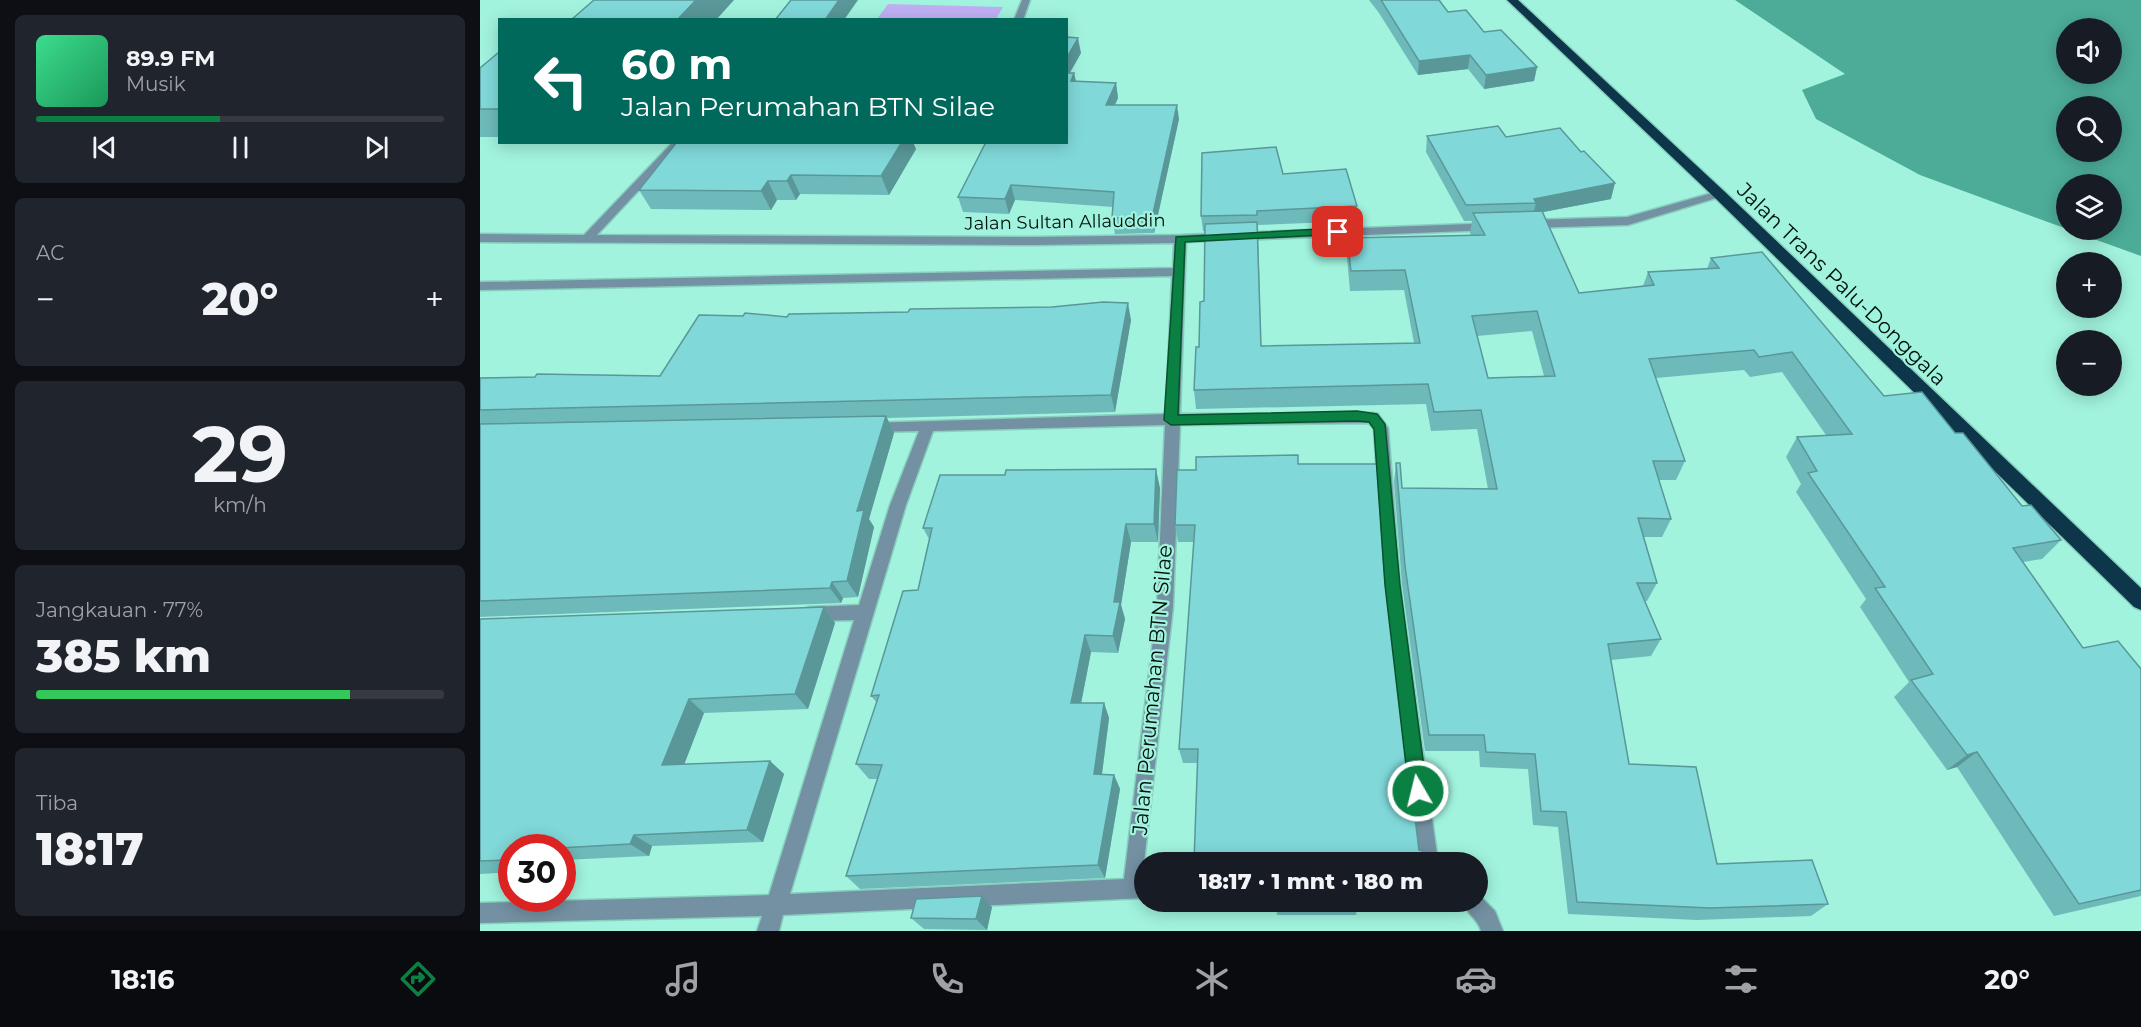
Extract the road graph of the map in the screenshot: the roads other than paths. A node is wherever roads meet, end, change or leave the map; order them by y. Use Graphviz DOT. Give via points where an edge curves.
graph roads {
  1 [pos="1026,0"];
  2 [pos="1512,0"];
  3 [pos="1019,18"];
  4 [pos="677,144"];
  5 [pos="1719,194"];
  6 [pos="480,238"];
  7 [pos="1179,239"];
  8 [pos="586,240"];
  9 [pos="1179,272"];
  10 [pos="480,285"];
  11 [pos="1171,420"];
  12 [pos="928,426"];
  13 [pos="857,427"];
  14 [pos="2141,602"];
  15 [pos="866,612"];
  16 [pos="786,615"];
  17 [pos="1142,852"];
  18 [pos="1427,852"];
  19 [pos="1134,888"];
  20 [pos="777,905"];
  21 [pos="1482,912"];
  22 [pos="480,913"];
  23 [pos="768,931"];
  24 [pos="1492,931"];
  1 -- 3 [label="street"];
  2 -- 5 [label="highway, Jalan Trans Palu-Donggala"];
  4 -- 8 [label="street"];
  5 -- 7 [label="street, Jalan Sultan Allauddin" via="1628,221"];
  5 -- 14 [label="highway, Jalan Trans Palu-Donggala"];
  6 -- 8 [label="street, Jalan Sultan Allauddin"];
  7 -- 8 [label="street, Jalan Sultan Allauddin"];
  7 -- 9 [label="street, Jalan Perumahan BTN Silae"];
  9 -- 10 [label="street"];
  9 -- 11 [label="street, Jalan Perumahan BTN Silae"];
  11 -- 12 [label="street"];
  11 -- 17 [label="street, Jalan Perumahan BTN Silae" via="1165,607"];
  11 -- 18 [label="street" via="1357,416 1372,418 1381,428 1392,585"];
  12 -- 13 [label="street"];
  12 -- 15 [label="street" via="898,505"];
  15 -- 16 [label="street"];
  15 -- 20 [label="street"];
  19 -- 20 [label="street, Jalan Perumahan BTN Silae"];
  20 -- 22 [label="street, Jalan Perumahan BTN Silae"];
  20 -- 23 [label="street"];
  21 -- 24 [label="street"];
}
